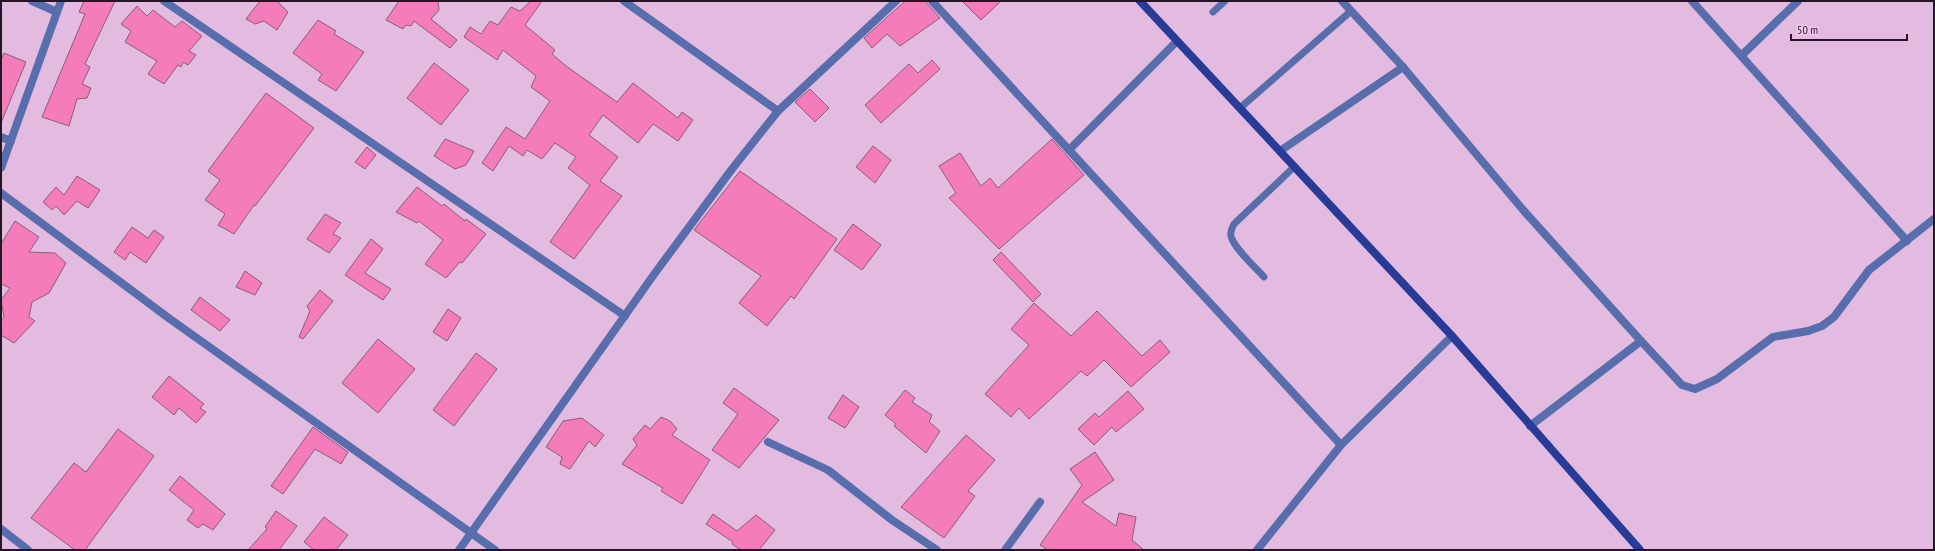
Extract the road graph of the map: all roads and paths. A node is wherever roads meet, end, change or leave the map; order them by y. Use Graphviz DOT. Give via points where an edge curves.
graph roads {
  1 [pos="32,1"];
  2 [pos="61,1"];
  3 [pos="164,1"];
  4 [pos="624,1"];
  5 [pos="896,1"];
  6 [pos="932,1"];
  7 [pos="1140,1"];
  8 [pos="1224,1"];
  9 [pos="1342,1"];
  10 [pos="1692,1"];
  11 [pos="1798,1"];
  12 [pos="1351,11"];
  13 [pos="57,12"];
  14 [pos="1213,12"];
  15 [pos="1177,42"];
  16 [pos="1742,55"];
  17 [pos="1403,67"];
  18 [pos="1240,108"];
  19 [pos="778,111"];
  20 [pos="1,137"];
  21 [pos="11,141"];
  22 [pos="1069,150"];
  23 [pos="1280,151"];
  24 [pos="1294,167"];
  25 [pos="1,168"];
  26 [pos="1,193"];
  27 [pos="1934,219"];
  28 [pos="1907,241"];
  29 [pos="1264,277"];
  30 [pos="625,316"];
  31 [pos="1452,336"];
  32 [pos="1641,341"];
  33 [pos="1530,426"];
  34 [pos="768,442"];
  35 [pos="1341,445"];
  36 [pos="1040,502"];
  37 [pos="1,529"];
  38 [pos="471,534"];
  39 [pos="28,550"];
  40 [pos="459,550"];
  41 [pos="495,550"];
  42 [pos="937,550"];
  43 [pos="1005,550"];
  44 [pos="1257,550"];
  45 [pos="1640,550"];
  1 -- 13 [label="street"];
  2 -- 13 [label="street"];
  3 -- 30 [label="street"];
  4 -- 19 [label="street"];
  5 -- 19 [label="street"];
  6 -- 22 [label="street"];
  7 -- 15 [label="street"];
  8 -- 14 [label="lane"];
  9 -- 12 [label="street"];
  10 -- 16 [label="street"];
  11 -- 16 [label="street"];
  12 -- 17 [label="street"];
  12 -- 18 [label="lane"];
  13 -- 21 [label="street"];
  15 -- 18 [label="street"];
  15 -- 22 [label="street"];
  16 -- 28 [label="street"];
  17 -- 23 [label="street"];
  17 -- 32 [label="street" via="1524,211"];
  18 -- 23 [label="street"];
  19 -- 30 [label="street" via="696,217"];
  20 -- 21 [label="street"];
  21 -- 25 [label="street"];
  22 -- 35 [label="street"];
  23 -- 24 [label="street"];
  24 -- 29 [label="lane" via="1234,224 1231,231 1235,244"];
  24 -- 31 [label="street"];
  26 -- 38 [label="street" via="170,319"];
  27 -- 28 [label="street"];
  28 -- 32 [label="street" via="1869,270 1834,317 1822,326 1773,337 1717,378 1695,389 1682,385"];
  30 -- 38 [label="street"];
  31 -- 33 [label="street"];
  31 -- 35 [label="street"];
  32 -- 33 [label="street"];
  33 -- 45 [label="street"];
  34 -- 42 [label="street" via="828,470 892,520"];
  35 -- 44 [label="street"];
  36 -- 43 [label="street"];
  37 -- 39 [label="street"];
  38 -- 40 [label="street"];
  38 -- 41 [label="street"];
}
